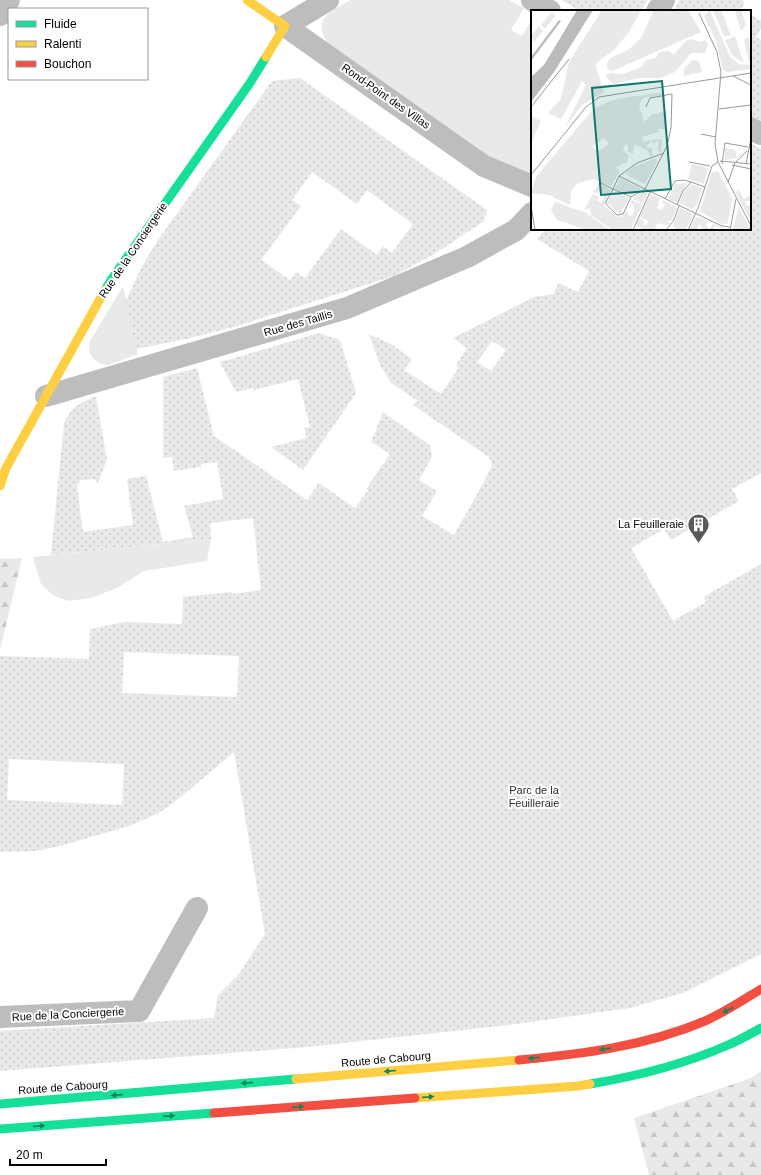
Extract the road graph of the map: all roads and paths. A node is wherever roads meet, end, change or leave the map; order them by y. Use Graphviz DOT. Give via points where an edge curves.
graph roads {
  1 [pos="9,0"];
  2 [pos="247,0"];
  3 [pos="328,0"];
  4 [pos="532,0"];
  5 [pos="664,0"];
  6 [pos="548,10"];
  7 [pos="658,10"];
  8 [pos="0,15"];
  9 [pos="285,26"];
  10 [pos="751,129"];
  11 [pos="761,134"];
  12 [pos="531,186"];
  13 [pos="531,213"];
  14 [pos="46,396"];
  15 [pos="0,486"];
  16 [pos="197,908"];
  17 [pos="761,989"];
  18 [pos="0,1017"];
  19 [pos="761,1028"];
  20 [pos="0,1104"];
  21 [pos="0,1129"];
  1 -- 8 [label="street"];
  2 -- 9 [label="main road"];
  3 -- 9 [label="street"];
  4 -- 6 [label="street"];
  5 -- 7 [label="street"];
  9 -- 12 [label="street, Rond-Point des Villas" via="484,166"];
  9 -- 14 [label="main road, Rue de la Conciergerie" via="250,83 111,280"];
  10 -- 11 [label="street"];
  13 -- 14 [label="street, Rue des Taillis" via="516,230 467,257 347,308"];
  14 -- 15 [label="main road, Rue de la Conciergerie" via="6,468"];
  16 -- 18 [label="street, Rue de la Conciergerie" via="138,1011"];
  17 -- 20 [label="main road, Route de Cabourg, one-way" via="711,1019 677,1033 609,1049 527,1059"];
  21 -- 19 [label="main road, one-way" via="578,1086 614,1081 690,1060 727,1046"];
}
